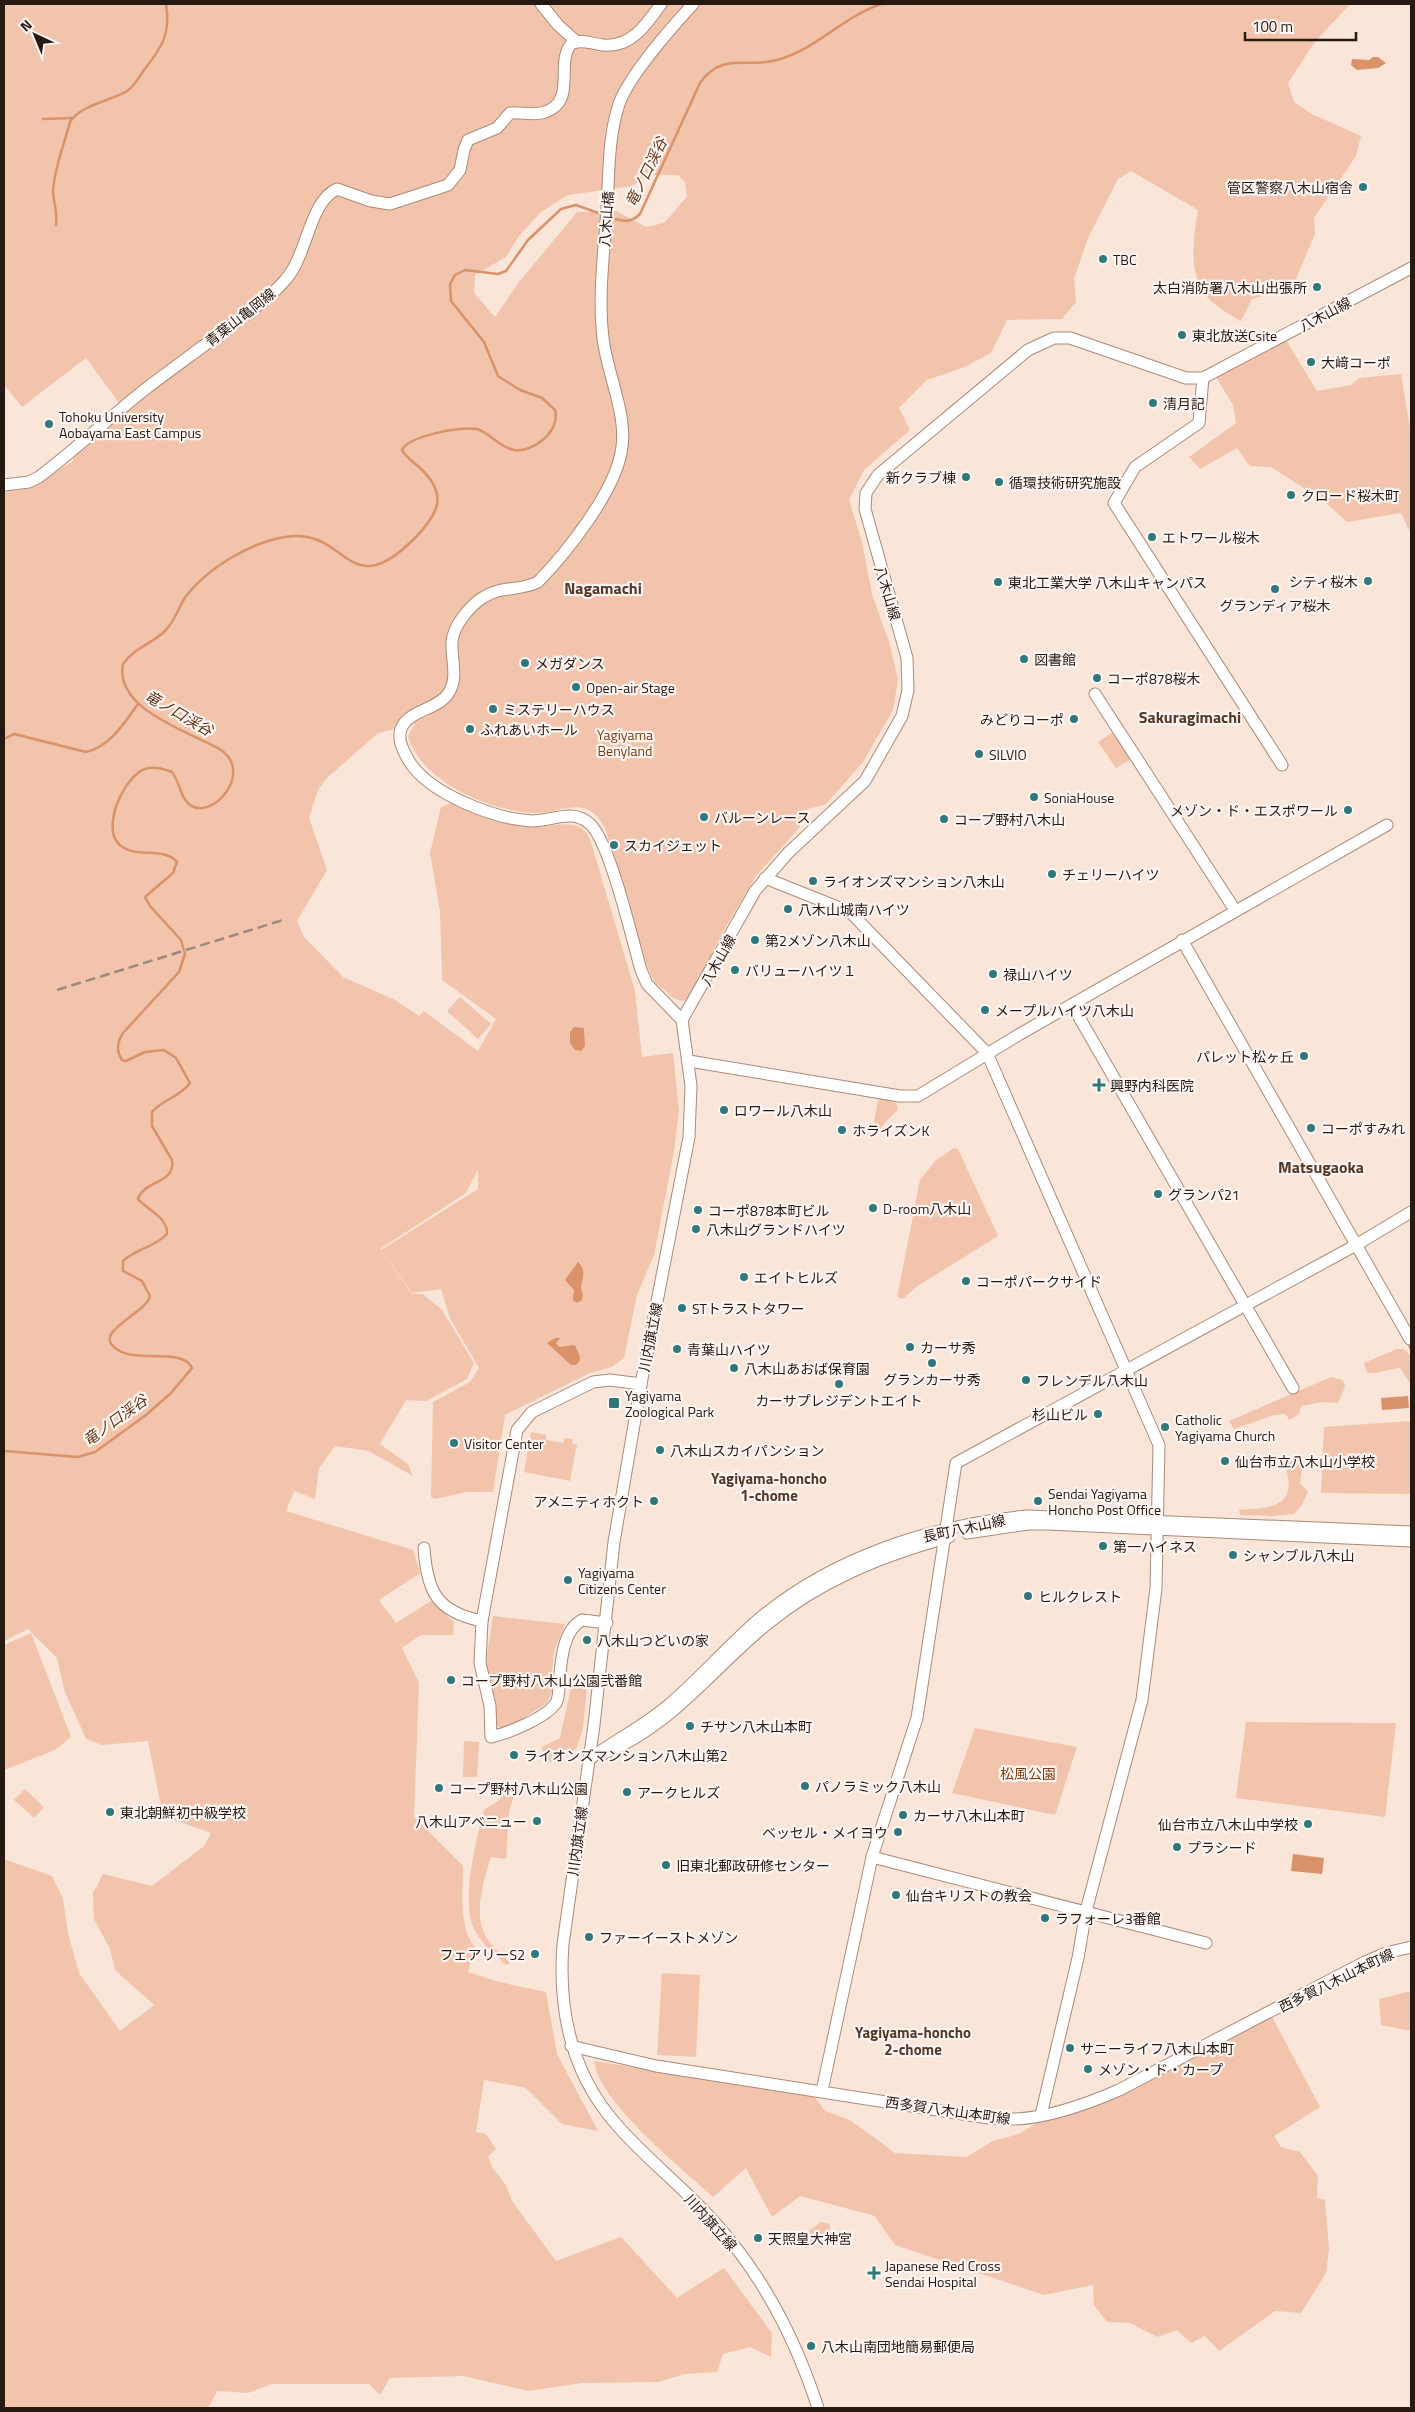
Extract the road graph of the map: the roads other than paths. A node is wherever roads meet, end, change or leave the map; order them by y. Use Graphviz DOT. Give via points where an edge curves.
graph roads {
  1 [pos="541,4"];
  2 [pos="661,4"];
  3 [pos="693,4"];
  4 [pos="577,42"];
  5 [pos="1411,268"];
  6 [pos="1208,376"];
  7 [pos="4,485"];
  8 [pos="1095,694"];
  9 [pos="1282,765"];
  10 [pos="1386,825"];
  11 [pos="765,878"];
  12 [pos="1235,910"];
  13 [pos="1182,940"];
  14 [pos="1072,1005"];
  15 [pos="682,1020"];
  16 [pos="987,1053"];
  17 [pos="689,1061"];
  18 [pos="1411,1212"];
  19 [pos="1356,1245"];
  20 [pos="1245,1305"];
  21 [pos="1410,1339"];
  22 [pos="1124,1370"];
  23 [pos="641,1384"];
  24 [pos="1293,1388"];
  25 [pos="1158,1525"];
  26 [pos="1411,1532"];
  27 [pos="944,1534"];
  28 [pos="1411,1541"];
  29 [pos="424,1548"];
  30 [pos="482,1621"];
  31 [pos="607,1622"];
  32 [pos="588,1760"];
  33 [pos="872,1856"];
  34 [pos="1086,1911"];
  35 [pos="1206,1943"];
  36 [pos="1411,1947"];
  37 [pos="570,2046"];
  38 [pos="822,2091"];
  39 [pos="1042,2115"];
  40 [pos="818,2408"];
  1 -- 4 [label="street"];
  2 -- 4 [label="street" via="625,43 616,46"];
  3 -- 15 [label="street, 八木山橋" via="630,83 615,119 602,284 602,338 622,425 622,451 611,486 538,582 489,594 464,616 452,642 453,686 442,701 404,723 400,742 412,766 424,778 460,800 502,815 532,821 578,816 594,828 606,852 640,970 648,984"];
  4 -- 7 [label="street, 青葉山亀岡線" via="566,54 563,93 550,110 538,114 510,113 497,128 468,140 460,170 448,184 390,204 337,189 329,192 322,200 302,255 286,279 265,300 124,406 39,477 29,482"];
  5 -- 6 [label="street, 八木山線"];
  6 -- 9 [label="street" via="1199,423 1135,467 1114,503"];
  6 -- 11 [label="street, 八木山線" via="1186,378 1070,338 1054,338 1017,358 873,481 866,492 865,509 907,658 906,704 865,781"];
  8 -- 12 [label="street"];
  10 -- 12 [label="street"];
  11 -- 15 [label="street, 八木山線"];
  11 -- 16 [label="street" via="850,912"];
  12 -- 13 [label="street"];
  13 -- 14 [label="street"];
  13 -- 19 [label="street"];
  14 -- 16 [label="street"];
  14 -- 20 [label="street"];
  15 -- 17 [label="street, 川内旗立線"];
  16 -- 17 [label="street" via="934,1088 908,1097"];
  16 -- 22 [label="street"];
  17 -- 23 [label="street, 川内旗立線" via="689,1137"];
  18 -- 19 [label="street"];
  19 -- 20 [label="street"];
  19 -- 21 [label="street"];
  20 -- 22 [label="street"];
  20 -- 24 [label="street"];
  22 -- 25 [label="street" via="1159,1445"];
  22 -- 27 [label="street" via="956,1464"];
  23 -- 30 [label="street" via="610,1380 593,1382 532,1412 520,1423 514,1436"];
  23 -- 31 [label="street, 川内旗立線" via="614,1542"];
  25 -- 26 [label="street"];
  25 -- 27 [label="street" via="1028,1524"];
  25 -- 28 [label="street"];
  25 -- 34 [label="street" via="1156,1588 1142,1700"];
  27 -- 32 [label="street" via="852,1570 803,1598 765,1626 662,1721 625,1744"];
  27 -- 33 [label="street" via="917,1718"];
  29 -- 30 [label="street" via="429,1582 442,1604 456,1614"];
  30 -- 31 [label="street" via="480,1663 490,1706 491,1737 508,1733 554,1705 559,1693 565,1646 572,1628 582,1620"];
  31 -- 32 [label="street, 川内旗立線"];
  32 -- 37 [label="street, 川内旗立線" via="561,1969 563,2010"];
  33 -- 34 [label="street"];
  33 -- 38 [label="street"];
  34 -- 35 [label="street"];
  34 -- 39 [label="street"];
  36 -- 39 [label="street, 西多賀八木山本町線" via="1365,1962 1119,2090"];
  37 -- 38 [label="street, 西多賀八木山本町線" via="656,2066"];
  37 -- 40 [label="street, 川内旗立線" via="594,2096 606,2113 718,2226 754,2274 801,2361"];
  38 -- 39 [label="street, 西多賀八木山本町線" via="988,2118 1010,2120"];
}
